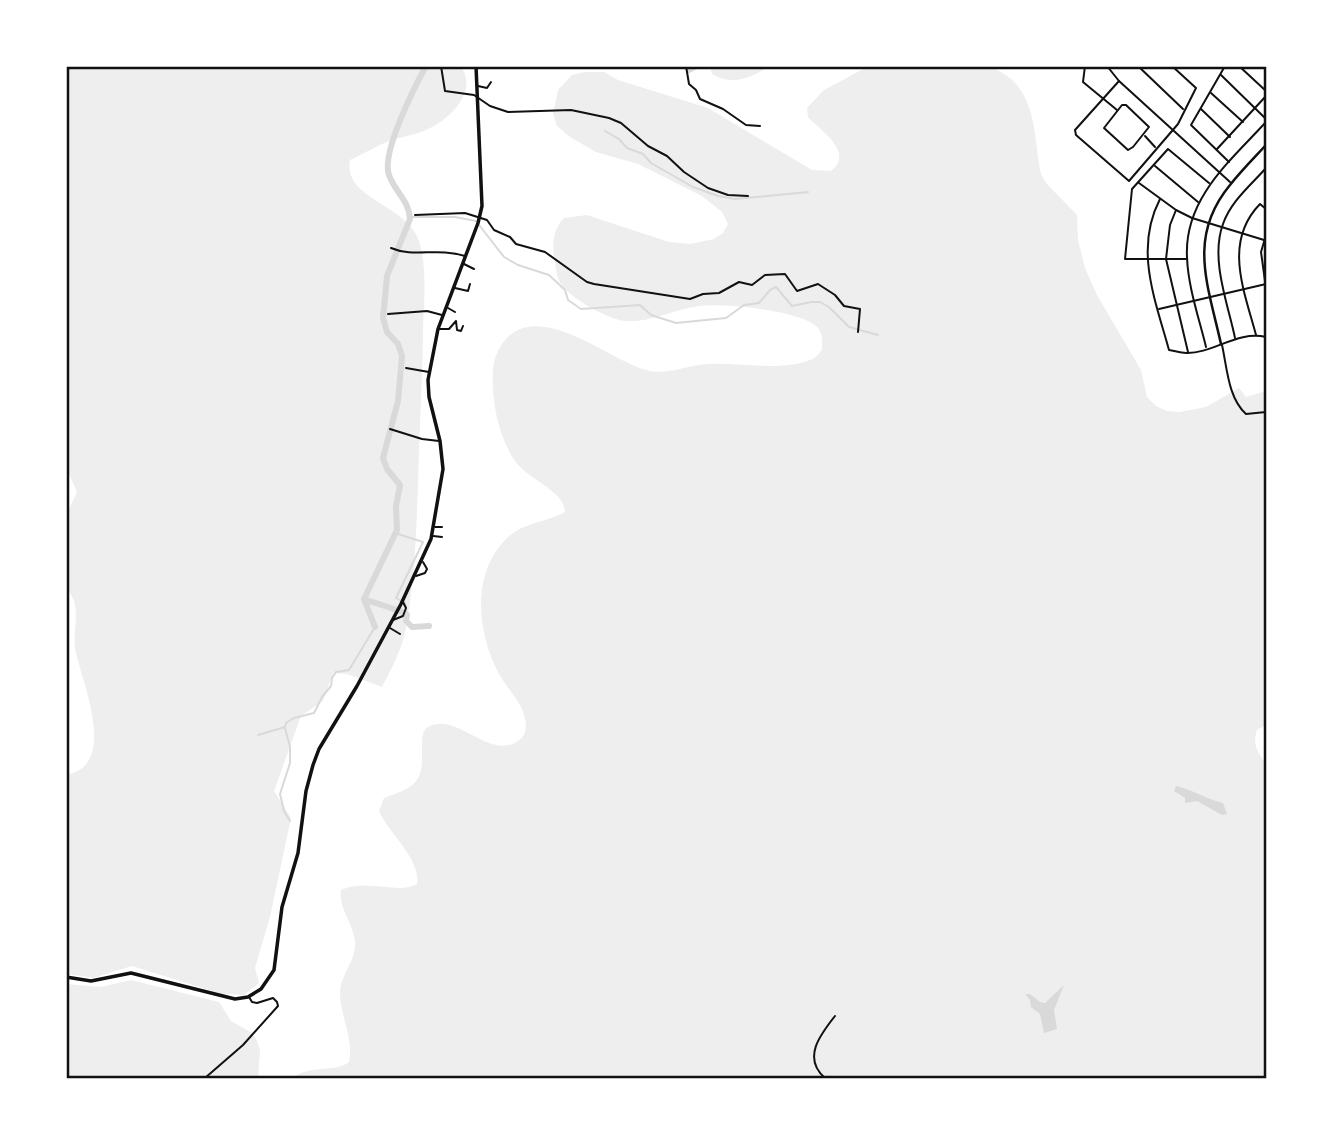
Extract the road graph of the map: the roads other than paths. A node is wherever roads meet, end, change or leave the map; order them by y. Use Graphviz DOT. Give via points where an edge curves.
graph roads {
  1 [pos="441,66"];
  2 [pos="686,66"];
  3 [pos="1084,66"];
  4 [pos="1107,66"];
  5 [pos="1138,66"];
  6 [pos="1172,66"];
  7 [pos="1224,66"];
  8 [pos="1239,66"];
  9 [pos="478,68"];
  10 [pos="1220,75"];
  11 [pos="491,82"];
  12 [pos="1119,82"];
  13 [pos="477,86"];
  14 [pos="1266,91"];
  15 [pos="1210,92"];
  16 [pos="1266,96"];
  17 [pos="477,97"];
  18 [pos="1104,99"];
  19 [pos="1200,108"];
  20 [pos="1256,108"];
  21 [pos="1117,110"];
  22 [pos="1184,111"];
  23 [pos="1266,121"];
  24 [pos="1243,122"];
  25 [pos="760,126"];
  26 [pos="1172,130"];
  27 [pos="1144,135"];
  28 [pos="1230,136"];
  29 [pos="1266,145"];
  30 [pos="1156,148"];
  31 [pos="1216,150"];
  32 [pos="1229,162"];
  33 [pos="1154,165"];
  34 [pos="1266,168"];
  35 [pos="1219,173"];
  36 [pos="1262,173"];
  37 [pos="1266,177"];
  38 [pos="1138,182"];
  39 [pos="1231,183"];
  40 [pos="1210,184"];
  41 [pos="748,196"];
  42 [pos="1160,199"];
  43 [pos="1199,202"];
  44 [pos="1266,209"];
  45 [pos="1176,210"];
  46 [pos="415,215"];
  47 [pos="480,217"];
  48 [pos="1192,218"];
  49 [pos="1208,222"];
  50 [pos="1222,227"];
  51 [pos="1241,233"];
  52 [pos="1266,235"];
  53 [pos="1264,240"];
  54 [pos="391,248"];
  55 [pos="466,257"];
  56 [pos="1146,259"];
  57 [pos="1166,259"];
  58 [pos="1187,259"];
  59 [pos="463,263"];
  60 [pos="474,269"];
  61 [pos="470,284"];
  62 [pos="1266,286"];
  63 [pos="453,288"];
  64 [pos="1244,290"];
  65 [pos="1226,294"];
  66 [pos="1211,297"];
  67 [pos="1195,301"];
  68 [pos="1177,305"];
  69 [pos="447,307"];
  70 [pos="1159,309"];
  71 [pos="455,312"];
  72 [pos="388,314"];
  73 [pos="443,316"];
  74 [pos="463,326"];
  75 [pos="438,329"];
  76 [pos="858,332"];
  77 [pos="1256,335"];
  78 [pos="1266,338"];
  79 [pos="1236,339"];
  80 [pos="1221,344"];
  81 [pos="1206,348"];
  82 [pos="1188,354"];
  83 [pos="406,368"];
  84 [pos="430,372"];
  85 [pos="1266,412"];
  86 [pos="390,429"];
  87 [pos="440,441"];
  88 [pos="434,526"];
  89 [pos="442,527"];
  90 [pos="432,536"];
  91 [pos="442,537"];
  92 [pos="402,602"];
  93 [pos="392,620"];
  94 [pos="389,627"];
  95 [pos="400,634"];
  96 [pos="66,977"];
  97 [pos="248,996"];
  98 [pos="835,1016"];
  99 [pos="205,1079"];
  100 [pos="825,1079"];
  1 -- 17 [label="street" via="445,91"];
  2 -- 25 [label="street" via="689,84 701,99 746,125"];
  3 -- 18 [label="street" via="1083,82"];
  4 -- 12 [label="street"];
  5 -- 22 [label="street"];
  6 -- 22 [label="street" via="1196,88"];
  7 -- 10 [label="street"];
  8 -- 14 [label="street"];
  9 -- 13 [label="main road"];
  10 -- 15 [label="street"];
  10 -- 20 [label="street"];
  11 -- 13 [label="street" via="487,88"];
  12 -- 18 [label="street"];
  12 -- 26 [label="street"];
  13 -- 17 [label="main road"];
  15 -- 19 [label="street"];
  15 -- 24 [label="street"];
  16 -- 20 [label="street"];
  17 -- 41 [label="street" via="505,111 577,110 609,118 708,188"];
  17 -- 47 [label="main road"];
  18 -- 21 [label="street"];
  18 -- 30 [label="street" via="1075,130 1076,135 1129,181"];
  19 -- 28 [label="street"];
  19 -- 31 [label="street" via="1191,125"];
  20 -- 23 [label="street"];
  20 -- 24 [label="street"];
  21 -- 27 [label="street" via="1126,105 1146,124 1149,129"];
  21 -- 27 [label="street" via="1104,126 1106,131 1128,150"];
  22 -- 26 [label="street"];
  23 -- 32 [label="street"];
  24 -- 28 [label="street"];
  26 -- 30 [label="street"];
  26 -- 35 [label="street"];
  27 -- 30 [label="street"];
  28 -- 31 [label="street"];
  29 -- 39 [label="street"];
  31 -- 32 [label="street"];
  32 -- 35 [label="street"];
  33 -- 38 [label="street"];
  33 -- 40 [label="street" via="1168,149"];
  33 -- 43 [label="street"];
  34 -- 36 [label="street"];
  35 -- 39 [label="street"];
  35 -- 40 [label="street"];
  36 -- 37 [label="street"];
  36 -- 50 [label="street" via="1243,192"];
  38 -- 42 [label="street"];
  38 -- 56 [label="street" via="1132,189 1125,259"];
  39 -- 49 [label="street"];
  40 -- 43 [label="street"];
  42 -- 45 [label="street"];
  42 -- 56 [label="street" via="1150,221"];
  43 -- 48 [label="street"];
  44 -- 51 [label="street" via="1260,204 1244,222"];
  45 -- 48 [label="street"];
  45 -- 57 [label="street"];
  46 -- 47 [label="street" via="465,213"];
  47 -- 55 [label="main road"];
  47 -- 76 [label="street" via="516,244 545,252 590,284 690,299 719,293 739,282 752,285 772,273 788,276 797,291 818,284 844,306 860,309"];
  48 -- 49 [label="street"];
  48 -- 58 [label="street"];
  49 -- 50 [label="street"];
  49 -- 66 [label="street" via="1203,254"];
  50 -- 51 [label="street"];
  50 -- 65 [label="street" via="1219,264"];
  51 -- 53 [label="street"];
  51 -- 64 [label="street" via="1238,256"];
  52 -- 53 [label="street"];
  53 -- 62 [label="street" via="1261,264"];
  54 -- 55 [label="street" via="402,253 443,251"];
  55 -- 59 [label="main road"];
  56 -- 57 [label="street"];
  56 -- 70 [label="street"];
  57 -- 58 [label="street"];
  57 -- 68 [label="street"];
  58 -- 67 [label="street"];
  59 -- 60 [label="street"];
  59 -- 63 [label="main road"];
  61 -- 63 [label="street" via="468,290"];
  62 -- 64 [label="street"];
  63 -- 69 [label="main road"];
  64 -- 65 [label="street"];
  64 -- 77 [label="street"];
  65 -- 66 [label="street"];
  65 -- 79 [label="street"];
  66 -- 67 [label="street"];
  66 -- 80 [label="street"];
  67 -- 68 [label="street"];
  67 -- 81 [label="street"];
  68 -- 70 [label="street"];
  68 -- 82 [label="street"];
  69 -- 71 [label="street"];
  69 -- 73 [label="main road"];
  70 -- 82 [label="street" via="1170,350"];
  72 -- 73 [label="street" via="427,311"];
  73 -- 75 [label="main road"];
  74 -- 75 [label="street" via="457,330 456,321 447,330"];
  75 -- 84 [label="main road"];
  77 -- 78 [label="street"];
  77 -- 79 [label="street"];
  79 -- 80 [label="street"];
  80 -- 81 [label="street"];
  80 -- 85 [label="street" via="1238,407 1246,414"];
  81 -- 82 [label="street"];
  83 -- 84 [label="street"];
  84 -- 87 [label="main road" via="429,397"];
  86 -- 87 [label="street"];
  87 -- 88 [label="main road" via="443,470"];
  88 -- 89 [label="street"];
  88 -- 90 [label="main road"];
  90 -- 91 [label="street"];
  90 -- 92 [label="main road"];
  92 -- 93 [label="main road"];
  92 -- 93 [label="street" via="404,613"];
  93 -- 94 [label="main road"];
  94 -- 95 [label="street"];
  94 -- 97 [label="main road" via="319,749 282,907 274,970 261,989"];
  96 -- 97 [label="main road" via="91,981 131,972 223,997"];
  97 -- 99 [label="street" via="257,1003 272,998 278,1006"];
  98 -- 100 [label="street" via="814,1050 816,1069"];
}
